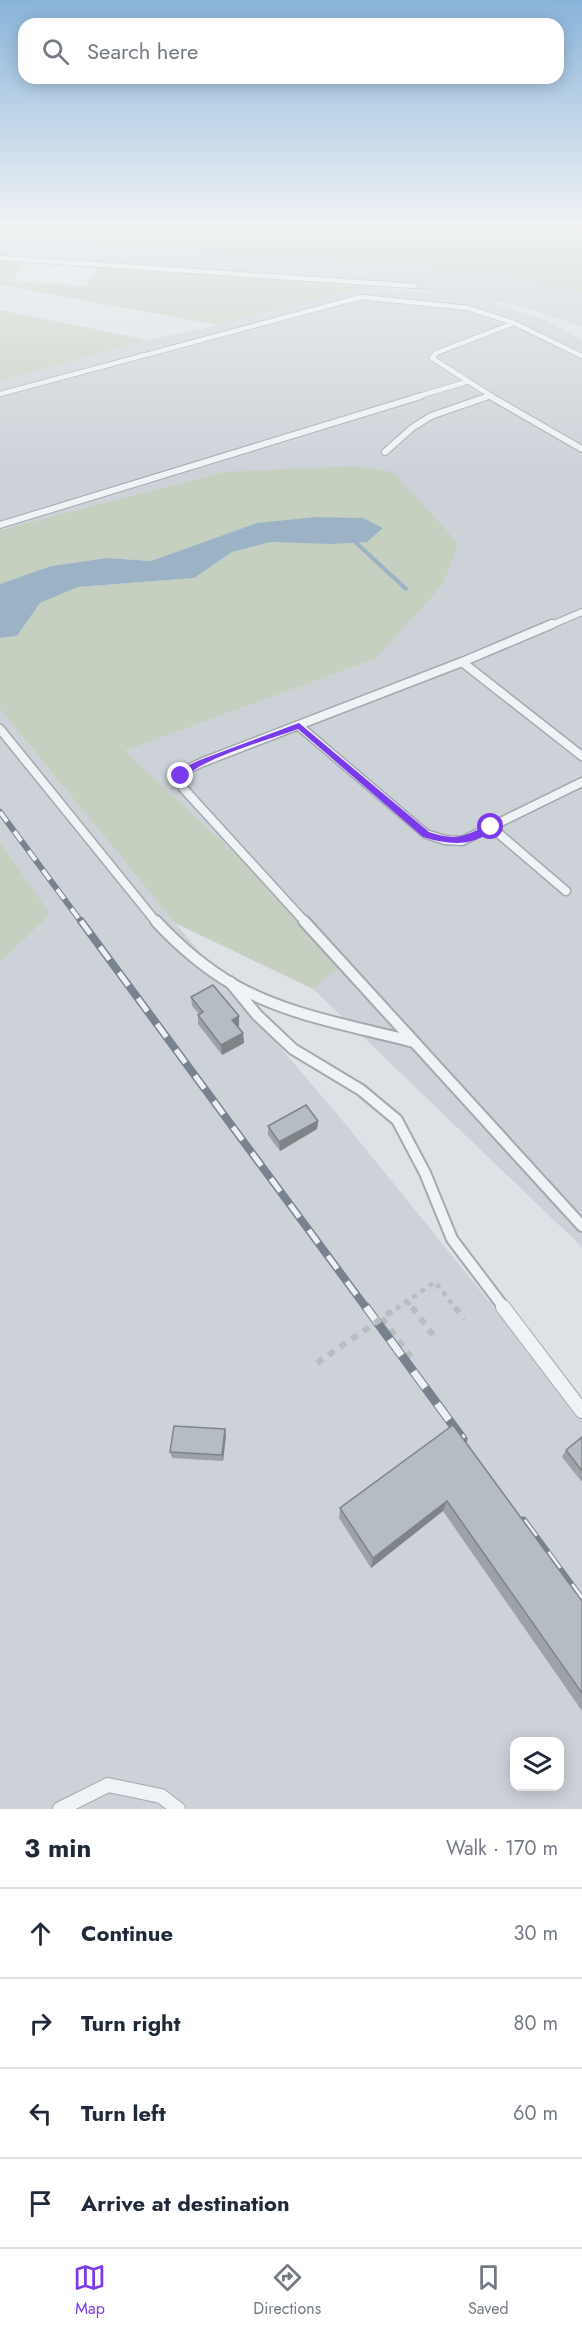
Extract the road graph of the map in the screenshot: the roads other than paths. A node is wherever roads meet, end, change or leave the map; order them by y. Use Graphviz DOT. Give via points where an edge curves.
graph roads {
  1 [pos="330,305"];
  2 [pos="443,305"];
  3 [pos="514,323"];
  4 [pos="582,356"];
  5 [pos="466,382"];
  6 [pos="0,394"];
  7 [pos="489,396"];
  8 [pos="582,449"];
  9 [pos="385,452"];
  10 [pos="0,525"];
  11 [pos="581,613"];
  12 [pos="462,662"];
  13 [pos="299,726"];
  14 [pos="0,729"];
  15 [pos="582,756"];
  16 [pos="582,782"];
  17 [pos="491,827"];
  18 [pos="566,891"];
  19 [pos="230,982"];
  20 [pos="414,1042"];
  21 [pos="582,1226"];
  22 [pos="582,1411"];
  23 [pos="60,1809"];
  24 [pos="178,1809"];
  1 -- 6 [label="lane"];
  2 -- 3 [label="lane" via="468,308"];
  3 -- 4 [label="lane"];
  3 -- 5 [label="lane" via="431,356"];
  5 -- 7 [label="lane"];
  5 -- 10 [label="lane"];
  7 -- 8 [label="lane"];
  7 -- 9 [label="lane" via="431,416"];
  11 -- 12 [label="lane"];
  12 -- 13 [label="lane"];
  12 -- 15 [label="lane"];
  13 -- 17 [label="lane" via="426,834 462,841"];
  13 -- 20 [label="lane" via="188,769 181,776 183,788"];
  14 -- 19 [label="lane" via="161,928"];
  16 -- 17 [label="lane"];
  17 -- 18 [label="lane"];
  19 -- 20 [label="lane" via="281,1005"];
  19 -- 22 [label="lane" via="293,1049 361,1090 397,1120 425,1173 452,1239"];
  20 -- 21 [label="lane"];
  23 -- 24 [label="lane" via="108,1785 161,1796"];
}
